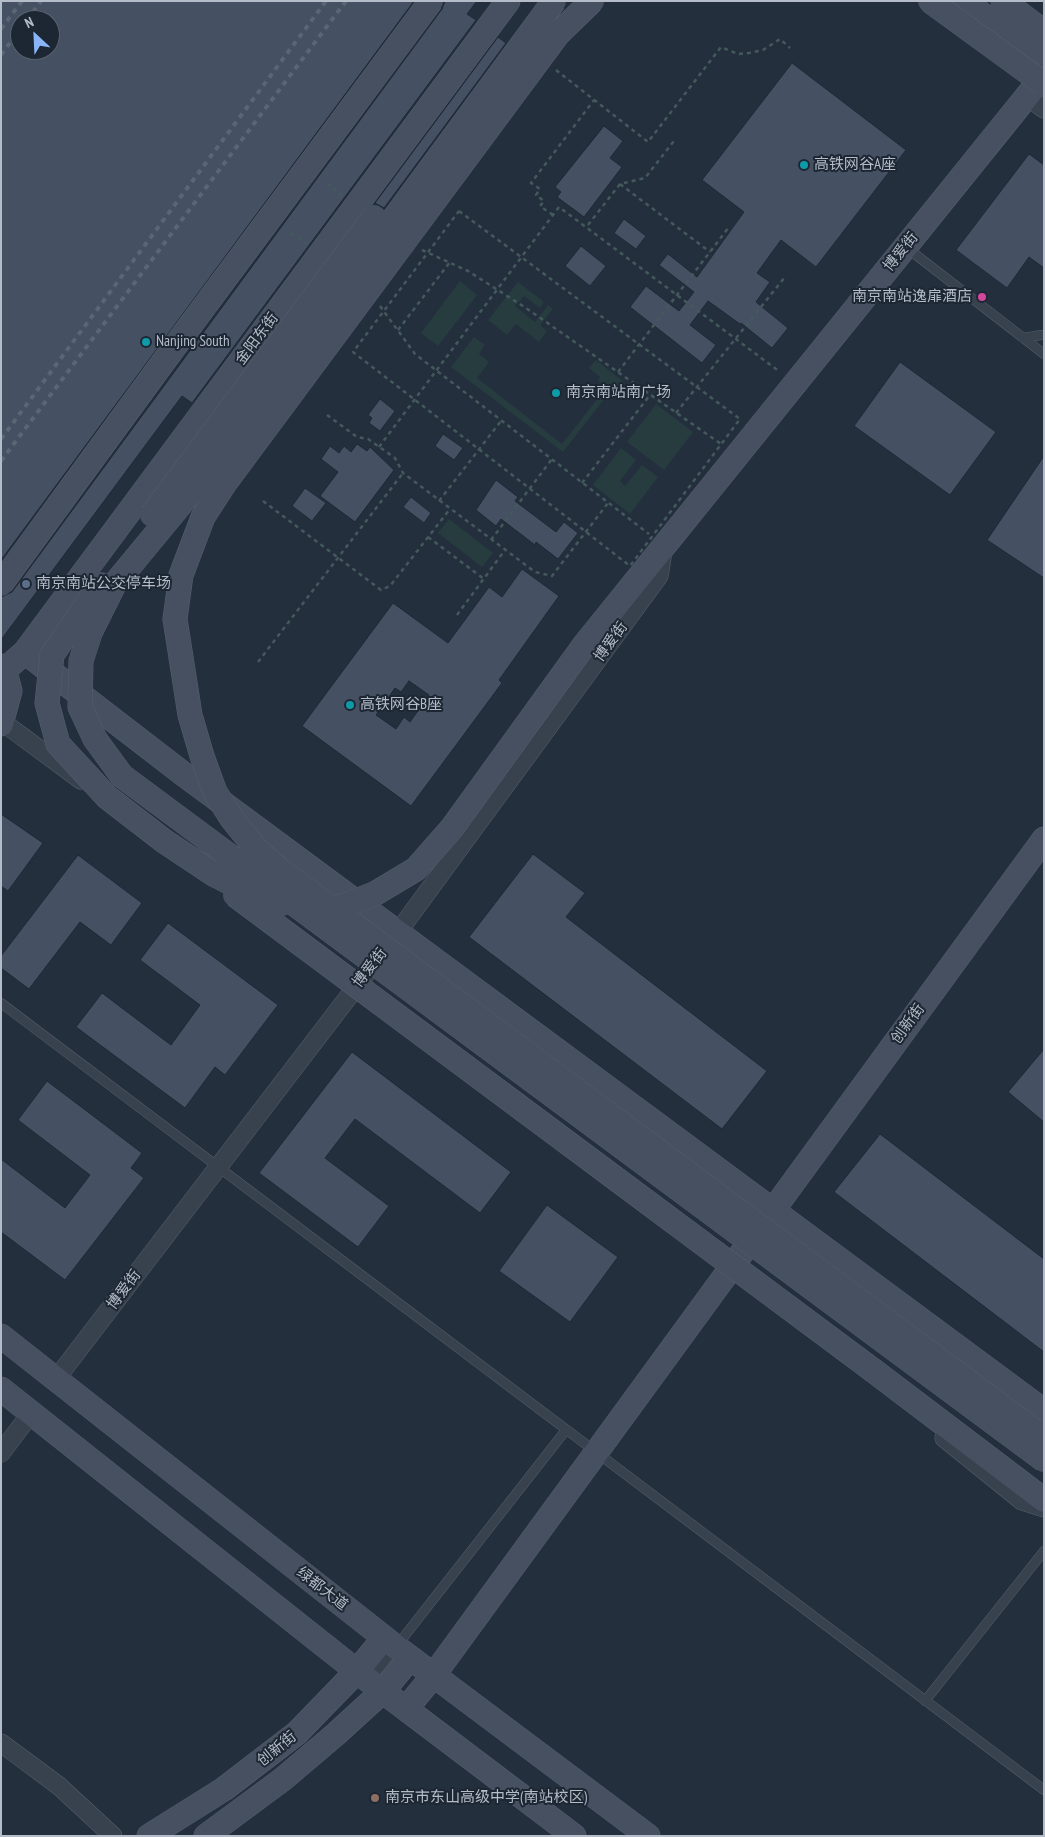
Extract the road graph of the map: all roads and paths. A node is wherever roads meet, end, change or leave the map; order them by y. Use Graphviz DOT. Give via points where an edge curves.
graph roads {
  1 [pos="431,1"];
  2 [pos="508,1"];
  3 [pos="535,1"];
  4 [pos="554,1"];
  5 [pos="592,1"];
  6 [pos="930,1"];
  7 [pos="964,1"];
  8 [pos="1003,1"];
  9 [pos="1044,32"];
  10 [pos="790,48"];
  11 [pos="541,58"];
  12 [pos="1044,60"];
  13 [pos="1044,75"];
  14 [pos="1038,96"];
  15 [pos="595,100"];
  16 [pos="674,141"];
  17 [pos="327,183"];
  18 [pos="620,184"];
  19 [pos="356,205"];
  20 [pos="553,215"];
  21 [pos="588,225"];
  22 [pos="729,226"];
  23 [pos="291,233"];
  24 [pos="905,247"];
  25 [pos="420,249"];
  26 [pos="428,252"];
  27 [pos="710,252"];
  28 [pos="320,254"];
  29 [pos="522,258"];
  30 [pos="450,262"];
  31 [pos="786,277"];
  32 [pos="498,289"];
  33 [pos="369,291"];
  34 [pos="677,296"];
  35 [pos="384,311"];
  36 [pos="398,330"];
  37 [pos="1041,335"];
  38 [pos="1023,338"];
  39 [pos="735,339"];
  40 [pos="640,345"];
  41 [pos="1044,354"];
  42 [pos="436,370"];
  43 [pos="618,372"];
  44 [pos="782,374"];
  45 [pos="697,387"];
  46 [pos="651,395"];
  47 [pos="414,400"];
  48 [pos="676,413"];
  49 [pos="327,415"];
  50 [pos="502,420"];
  51 [pos="721,444"];
  52 [pos="379,446"];
  53 [pos="479,450"];
  54 [pos="552,460"];
  55 [pos="403,474"];
  56 [pos="582,483"];
  57 [pos="530,489"];
  58 [pos="263,501"];
  59 [pos="439,501"];
  60 [pos="608,503"];
  61 [pos="450,508"];
  62 [pos="586,532"];
  63 [pos="428,537"];
  64 [pos="491,540"];
  65 [pos="658,541"];
  66 [pos="505,550"];
  67 [pos="338,558"];
  68 [pos="484,579"];
  69 [pos="1,584"];
  70 [pos="457,615"];
  71 [pos="25,652"];
  72 [pos="258,662"];
  73 [pos="2,669"];
  74 [pos="2,722"];
  75 [pos="1044,839"];
  76 [pos="164,841"];
  77 [pos="398,932"];
  78 [pos="354,989"];
  79 [pos="1,1003"];
  80 [pos="218,1167"];
  81 [pos="773,1210"];
  82 [pos="727,1272"];
  83 [pos="1,1336"];
  84 [pos="56,1379"];
  85 [pos="1,1389"];
  86 [pos="1044,1411"];
  87 [pos="32,1413"];
  88 [pos="566,1430"];
  89 [pos="1044,1438"];
  90 [pos="596,1452"];
  91 [pos="1,1453"];
  92 [pos="1044,1460"];
  93 [pos="1044,1500"];
  94 [pos="1044,1508"];
  95 [pos="1044,1551"];
  96 [pos="396,1648"];
  97 [pos="433,1676"];
  98 [pos="370,1681"];
  99 [pos="925,1701"];
  100 [pos="406,1709"];
  101 [pos="1,1744"];
  102 [pos="1044,1790"];
  103 [pos="113,1836"];
  104 [pos="149,1836"];
  105 [pos="206,1836"];
  106 [pos="574,1836"];
  107 [pos="648,1836"];
  1 -- 69 [label="main road, bridge"];
  2 -- 19 [label="main road, 金阳东街"];
  3 -- 76 [label="main road, bridge" via="84,607 52,655 47,703 58,744 107,797"];
  4 -- 92 [label="main road, bridge" via="208,470 114,585 80,661 80,707 95,739 122,776"];
  5 -- 11 [label="main road, bridge" via="558,34"];
  6 -- 14 [label="main road, bridge"];
  7 -- 12 [label="main road"];
  8 -- 9 [label="main road"];
  10 -- 15 [label="path" via="780,39 763,50 748,54 738,54 721,47 648,142"];
  11 -- 15 [label="path"];
  11 -- 33 [label="main road, bridge"];
  13 -- 14 [label="main road, 博爱街"];
  14 -- 24 [label="main road, 博爱街"];
  15 -- 20 [label="path" via="531,183 540,189 536,195 544,201 540,206"];
  16 -- 18 [label="path" via="645,178"];
  17 -- 19 [label="path"];
  18 -- 21 [label="path"];
  18 -- 27 [label="path"];
  19 -- 28 [label="main road, 金阳东街"];
  20 -- 29 [label="path"];
  20 -- 34 [label="path" via="559,207"];
  22 -- 27 [label="path"];
  23 -- 28 [label="path"];
  24 -- 38 [label="lane"];
  24 -- 65 [label="main road, 博爱街"];
  25 -- 26 [label="path"];
  26 -- 29 [label="path" via="459,211"];
  26 -- 30 [label="path"];
  26 -- 35 [label="path"];
  27 -- 34 [label="path"];
  28 -- 71 [label="main road, 金阳东街"];
  29 -- 32 [label="path"];
  29 -- 40 [label="path"];
  30 -- 32 [label="path"];
  30 -- 36 [label="path"];
  31 -- 39 [label="path"];
  32 -- 42 [label="path"];
  32 -- 43 [label="path"];
  33 -- 35 [label="path"];
  33 -- 89 [label="main road, bridge" via="202,517 181,575 175,619 182,676 190,714 215,792 257,850 280,870"];
  34 -- 39 [label="path"];
  34 -- 40 [label="path"];
  35 -- 36 [label="path"];
  35 -- 47 [label="path" via="353,352"];
  36 -- 42 [label="path" via="415,354"];
  37 -- 38 [label="lane"];
  38 -- 41 [label="lane"];
  39 -- 44 [label="path"];
  39 -- 45 [label="path"];
  40 -- 43 [label="path"];
  40 -- 45 [label="path"];
  42 -- 47 [label="path"];
  42 -- 50 [label="path"];
  43 -- 46 [label="path"];
  45 -- 48 [label="path"];
  45 -- 51 [label="path" via="740,419"];
  46 -- 48 [label="path"];
  46 -- 56 [label="path"];
  47 -- 52 [label="path"];
  47 -- 53 [label="path"];
  48 -- 51 [label="path"];
  49 -- 52 [label="path" via="357,437"];
  50 -- 53 [label="path"];
  50 -- 54 [label="path"];
  51 -- 65 [label="path"];
  52 -- 55 [label="path" via="395,458"];
  53 -- 57 [label="path"];
  53 -- 59 [label="path"];
  54 -- 56 [label="path"];
  54 -- 57 [label="path"];
  55 -- 59 [label="path"];
  55 -- 67 [label="path"];
  56 -- 60 [label="path"];
  57 -- 62 [label="path"];
  57 -- 64 [label="path"];
  58 -- 67 [label="path"];
  59 -- 61 [label="path"];
  60 -- 62 [label="path"];
  60 -- 65 [label="path"];
  61 -- 63 [label="path"];
  61 -- 64 [label="path"];
  62 -- 65 [label="path" via="630,566"];
  62 -- 66 [label="path" via="552,576 535,572"];
  63 -- 67 [label="path" via="390,586 381,590"];
  63 -- 68 [label="path"];
  64 -- 66 [label="path"];
  65 -- 76 [label="main road, 博爱街, bridge" via="452,828 416,868 376,893 341,907 281,904 215,875"];
  65 -- 77 [label="street, 博爱街" via="659,576"];
  66 -- 68 [label="path"];
  67 -- 72 [label="path"];
  68 -- 70 [label="path"];
  71 -- 73 [label="main road, 金阳东街"];
  71 -- 77 [label="main road" via="182,773"];
  73 -- 74 [label="main road" via="10,690"];
  74 -- 78 [label="street"];
  75 -- 81 [label="main road, 创新街"];
  76 -- 93 [label="main road, bridge"];
  77 -- 78 [label="street, 博爱街"];
  77 -- 81 [label="main road"];
  78 -- 80 [label="street, 博爱街"];
  78 -- 82 [label="street"];
  79 -- 80 [label="lane"];
  80 -- 84 [label="street, 博爱街"];
  80 -- 88 [label="lane"];
  81 -- 82 [label="main road, 创新街"];
  81 -- 86 [label="main road"];
  82 -- 90 [label="main road, 创新街"];
  82 -- 94 [label="street" via="1022,1501"];
  83 -- 84 [label="main road, 绿都大道"];
  84 -- 96 [label="main road, 绿都大道"];
  85 -- 87 [label="main road"];
  87 -- 91 [label="street"];
  87 -- 98 [label="main road"];
  88 -- 90 [label="lane"];
  88 -- 96 [label="lane"];
  90 -- 97 [label="main road, 创新街"];
  90 -- 99 [label="lane"];
  95 -- 99 [label="lane"];
  96 -- 97 [label="main road, 绿都大道"];
  96 -- 98 [label="main road, 创新街"];
  96 -- 98 [label="main road, 创新街"];
  97 -- 100 [label="main road, 创新街"];
  97 -- 107 [label="main road, 绿都大道"];
  98 -- 100 [label="main road"];
  98 -- 104 [label="main road, 创新街" via="200,1805"];
  98 -- 105 [label="main road, 创新街" via="284,1779"];
  99 -- 102 [label="lane"];
  100 -- 106 [label="main road"];
  101 -- 103 [label="street" via="59,1786"];
}
